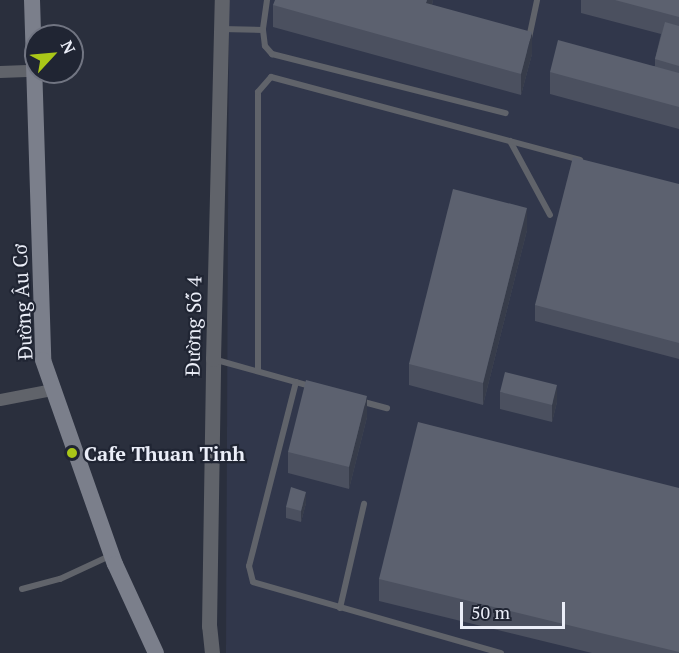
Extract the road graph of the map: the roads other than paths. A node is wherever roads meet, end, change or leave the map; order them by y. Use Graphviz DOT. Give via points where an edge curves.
graph roads {
  1 [pos="32,0"];
  2 [pos="222,0"];
  3 [pos="267,0"];
  4 [pos="537,0"];
  5 [pos="33,24"];
  6 [pos="222,29"];
  7 [pos="263,30"];
  8 [pos="529,39"];
  9 [pos="24,71"];
  10 [pos="0,72"];
  11 [pos="34,84"];
  12 [pos="506,114"];
  13 [pos="510,141"];
  14 [pos="589,162"];
  15 [pos="550,215"];
  16 [pos="213,359"];
  17 [pos="258,371"];
  18 [pos="296,382"];
  19 [pos="318,389"];
  20 [pos="53,390"];
  21 [pos="353,398"];
  22 [pos="0,400"];
  23 [pos="387,408"];
  24 [pos="364,504"];
  25 [pos="112,555"];
  26 [pos="22,589"];
  27 [pos="339,608"];
  28 [pos="156,653"];
  29 [pos="212,653"];
  30 [pos="501,653"];
  1 -- 5 [label="main road, Đường Âu Cơ"];
  2 -- 6 [label="street, Đường Số 4"];
  3 -- 7 [label="lane"];
  4 -- 8 [label="lane"];
  6 -- 7 [label="lane"];
  6 -- 16 [label="street, Đường Số 4"];
  7 -- 12 [label="lane" via="265,45 272,54"];
  9 -- 10 [label="street"];
  11 -- 20 [label="main road, Đường Âu Cơ" via="43,360"];
  13 -- 14 [label="lane"];
  13 -- 15 [label="lane"];
  13 -- 17 [label="lane" via="271,77 258,92"];
  16 -- 17 [label="lane"];
  16 -- 29 [label="street, Đường Số 4" via="209,626"];
  17 -- 18 [label="lane"];
  18 -- 19 [label="lane"];
  18 -- 27 [label="lane" via="249,566 253,582"];
  20 -- 22 [label="street"];
  20 -- 25 [label="main road, Đường Âu Cơ"];
  21 -- 23 [label="lane"];
  24 -- 27 [label="lane"];
  25 -- 26 [label="lane" via="60,579"];
  25 -- 28 [label="main road, Đường Âu Cơ"];
  27 -- 30 [label="lane"];
}
